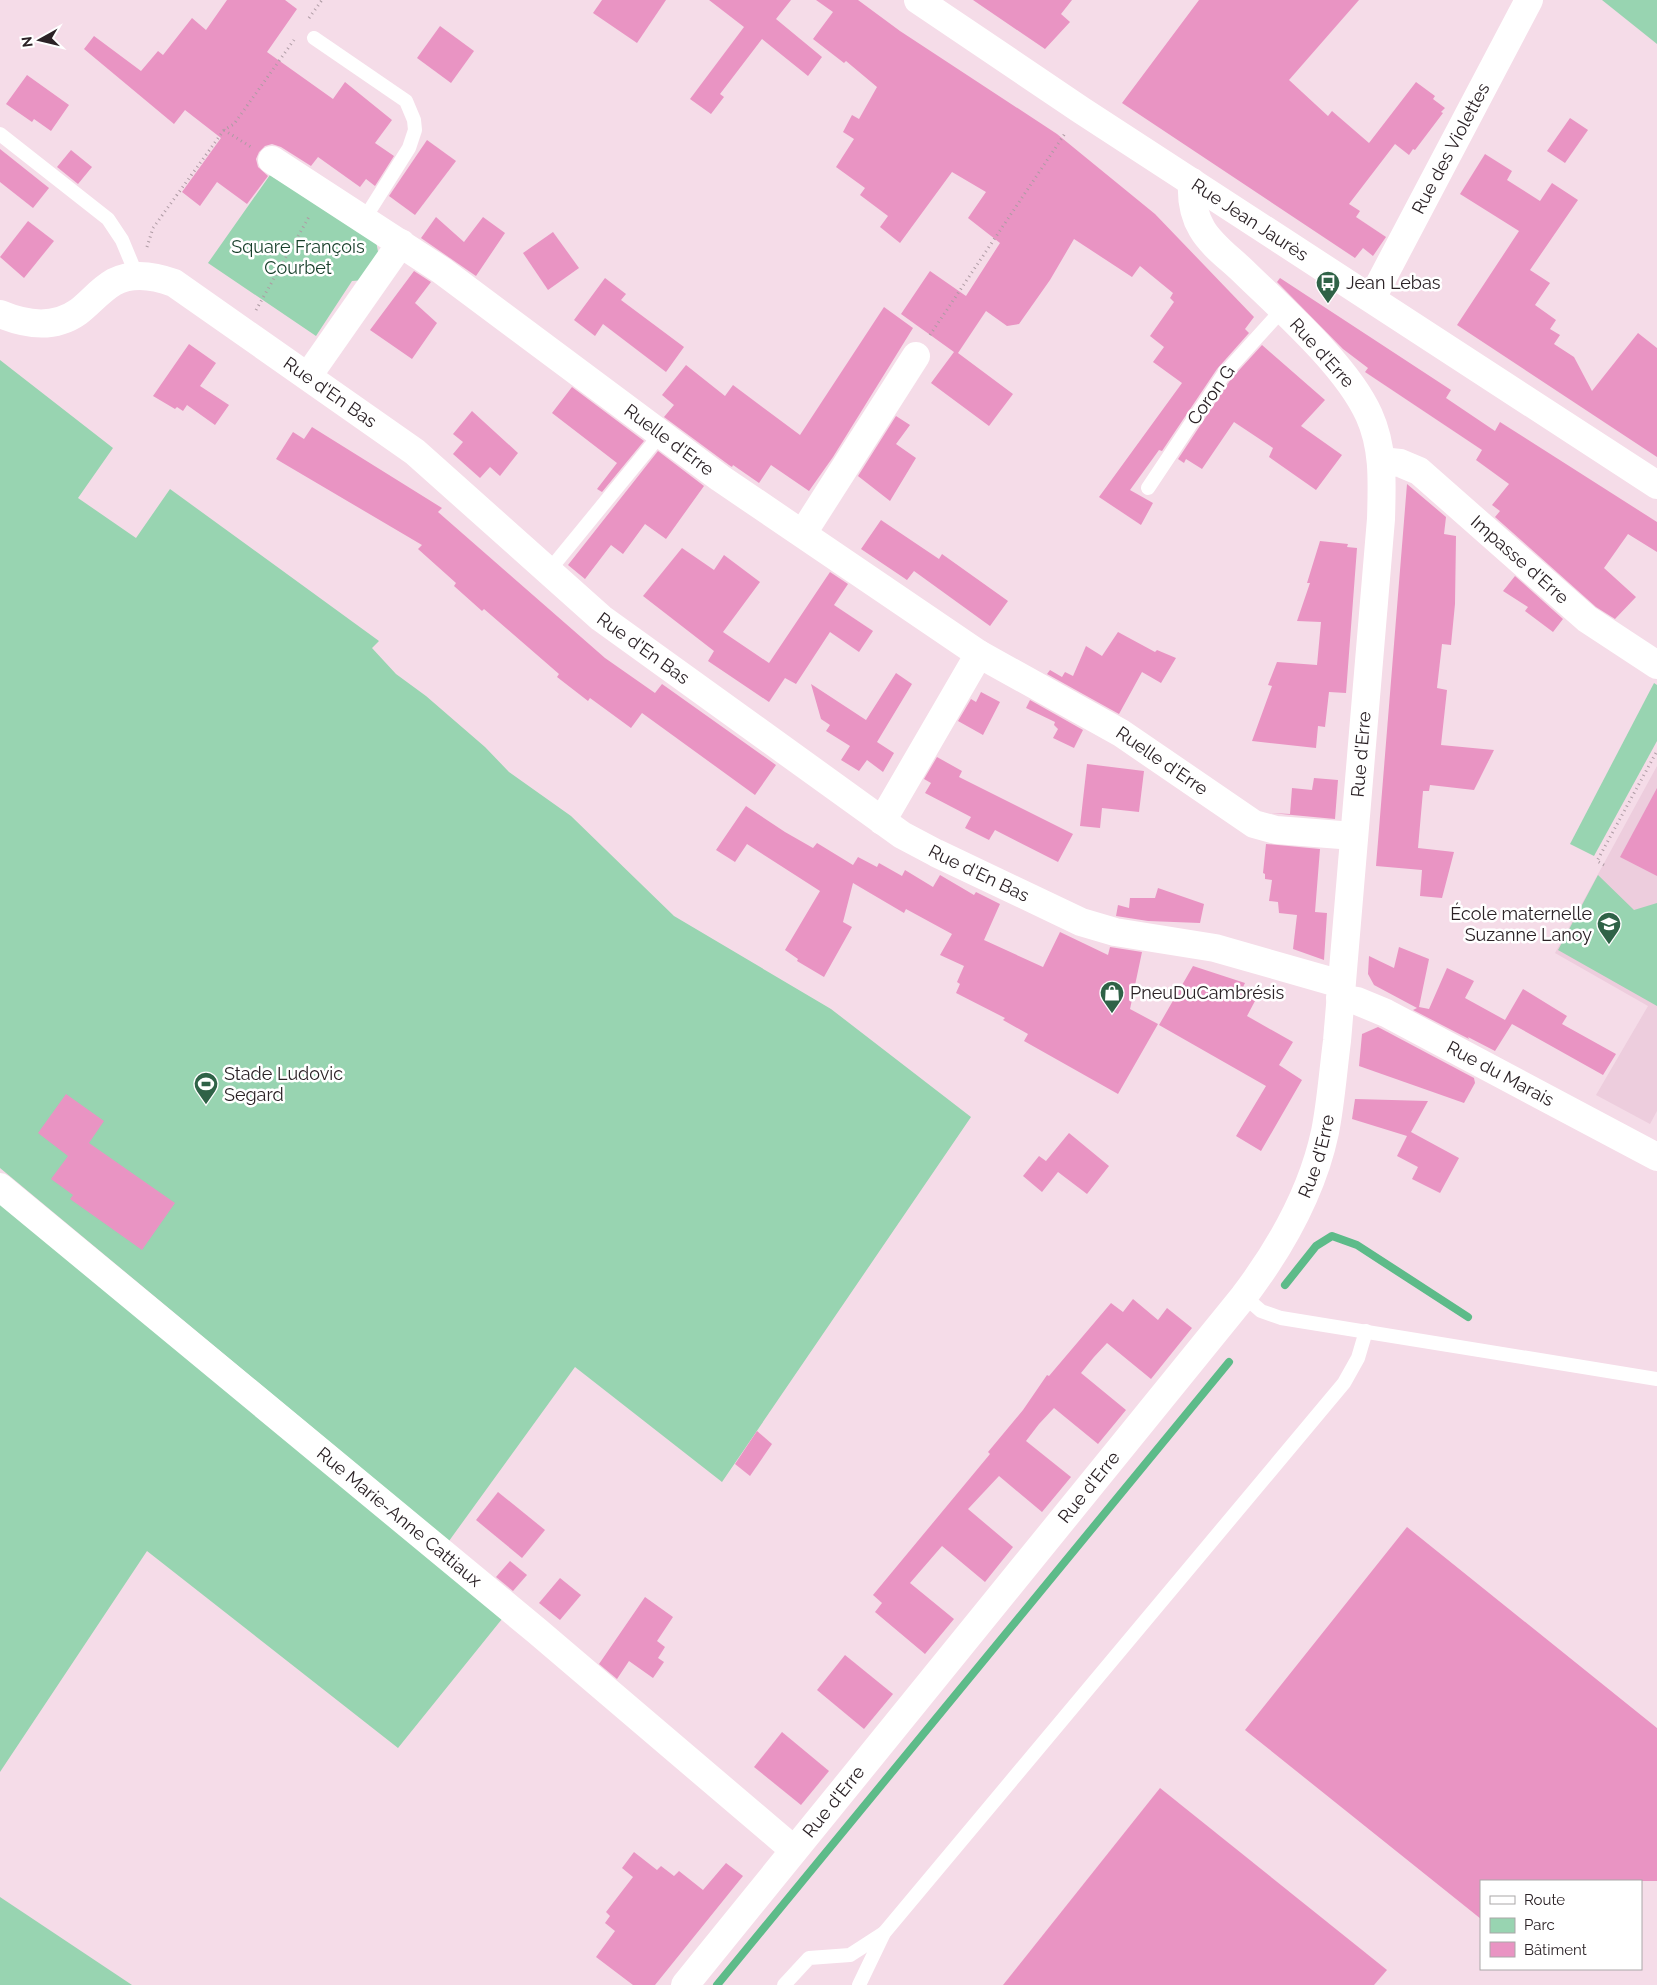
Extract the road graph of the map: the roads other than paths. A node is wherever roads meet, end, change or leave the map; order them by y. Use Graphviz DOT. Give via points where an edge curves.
graph roads {
  1 [pos="918,0"];
  2 [pos="1530,0"];
  3 [pos="314,38"];
  4 [pos="0,134"];
  5 [pos="272,160"];
  6 [pos="1192,182"];
  7 [pos="363,220"];
  8 [pos="401,243"];
  9 [pos="138,276"];
  10 [pos="1372,298"];
  11 [pos="1282,310"];
  12 [pos="0,314"];
  13 [pos="916,356"];
  14 [pos="308,376"];
  15 [pos="660,435"];
  16 [pos="1381,461"];
  17 [pos="1657,485"];
  18 [pos="1148,488"];
  19 [pos="803,533"];
  20 [pos="547,573"];
  21 [pos="979,654"];
  22 [pos="1657,665"];
  23 [pos="882,821"];
  24 [pos="1354,836"];
  25 [pos="1341,991"];
  26 [pos="1657,1157"];
  27 [pos="0,1187"];
  28 [pos="1244,1296"];
  29 [pos="1366,1331"];
  30 [pos="1657,1379"];
  31 [pos="794,1850"];
  32 [pos="884,1933"];
  33 [pos="685,1985"];
  34 [pos="784,1985"];
  35 [pos="859,1985"];
  1 -- 6 [label="street, Rue Jean Jaurès"];
  2 -- 10 [label="street, Rue des Violettes"];
  3 -- 7 [label="lane" via="406,101 414,120 415,130 409,148"];
  4 -- 9 [label="lane" via="108,219 122,240"];
  5 -- 7 [label="street, Ruelle d'Erre"];
  6 -- 10 [label="street, Rue Jean Jaurès"];
  6 -- 11 [label="street, Rue d'Erre" via="1193,208 1204,232"];
  7 -- 8 [label="street, Ruelle d'Erre"];
  8 -- 14 [label="street"];
  8 -- 15 [label="street, Ruelle d'Erre"];
  9 -- 12 [label="street, Rue d'En Bas" via="114,282 77,313 53,323 26,323"];
  9 -- 14 [label="street, Rue d'En Bas" via="174,283"];
  10 -- 17 [label="street, Rue Jean Jaurès"];
  11 -- 16 [label="street, Rue d'Erre" via="1341,372 1362,402 1376,432"];
  11 -- 18 [label="lane, Coron G" via="1229,368"];
  13 -- 19 [label="street"];
  14 -- 20 [label="street, Rue d'En Bas" via="415,452"];
  15 -- 19 [label="street, Ruelle d'Erre"];
  15 -- 20 [label="lane"];
  16 -- 22 [label="street, Impasse d'Erre" via="1400,463 1419,472 1587,619"];
  16 -- 24 [label="street, Rue d'Erre" via="1381,519"];
  19 -- 21 [label="street, Ruelle d'Erre"];
  20 -- 23 [label="street, Rue d'En Bas" via="616,630"];
  21 -- 23 [label="street"];
  21 -- 24 [label="street, Ruelle d'Erre" via="1121,733 1254,824 1276,830"];
  23 -- 25 [label="street, Rue d'En Bas" via="936,853 1081,922 1116,932 1215,948"];
  24 -- 25 [label="street, Rue d'Erre"];
  25 -- 26 [label="street, Rue du Marais"];
  25 -- 28 [label="street, Rue d'Erre" via="1330,1104 1318,1156 1294,1218"];
  27 -- 31 [label="street, Rue Marie-Anne Cattiaux" via="529,1624"];
  28 -- 29 [label="lane" via="1270,1315"];
  28 -- 31 [label="street, Rue d'Erre"];
  29 -- 30 [label="lane"];
  29 -- 32 [label="lane" via="1358,1358 1344,1383"];
  31 -- 33 [label="street, Rue d'Erre"];
  32 -- 34 [label="lane" via="850,1954 809,1958"];
  32 -- 35 [label="lane"];
}
